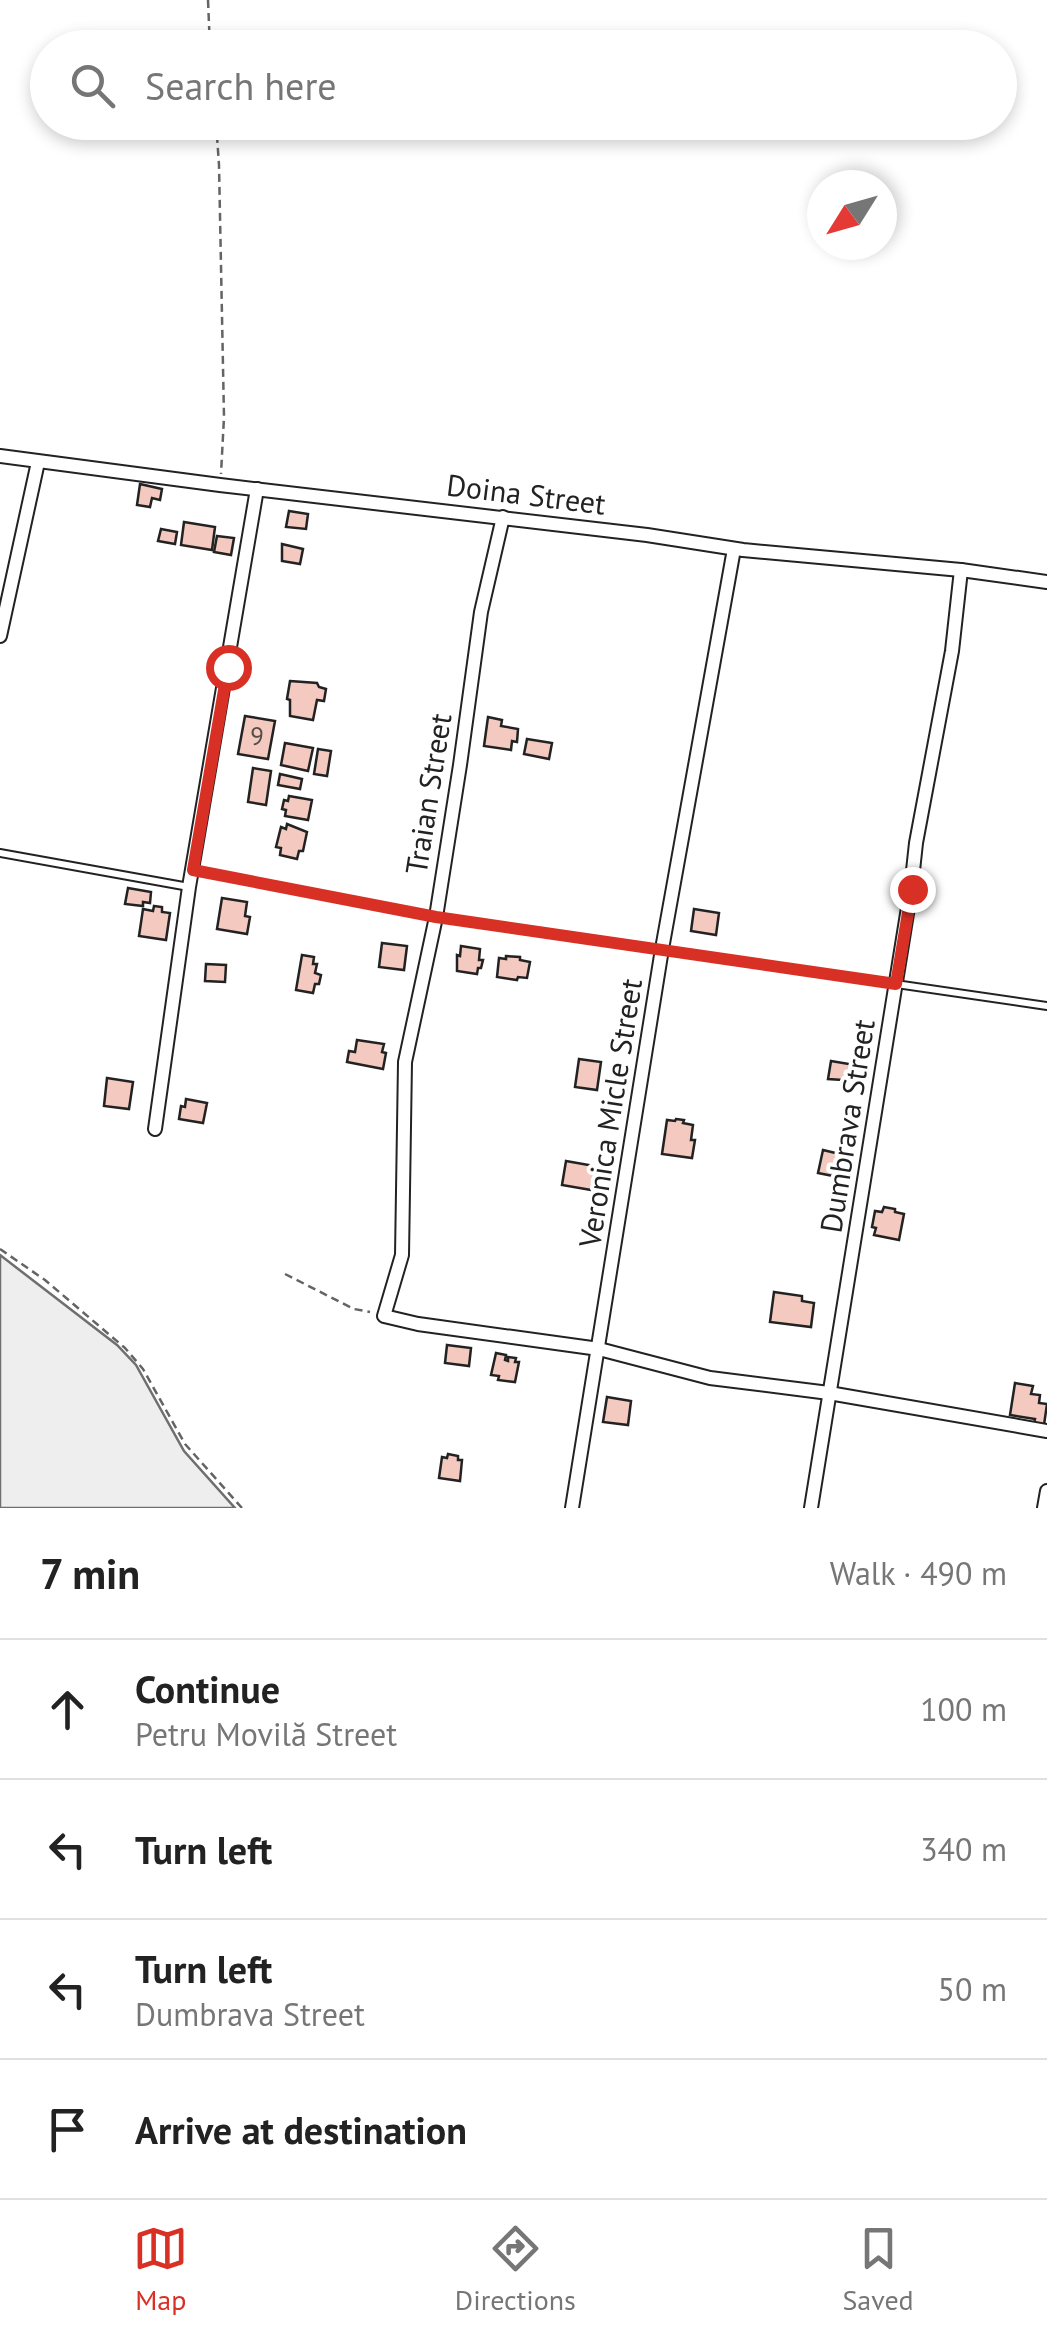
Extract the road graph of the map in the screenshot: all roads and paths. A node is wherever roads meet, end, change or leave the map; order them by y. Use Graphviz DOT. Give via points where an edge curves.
graph roads {
  1 [pos="208,0"];
  2 [pos="209,30"];
  3 [pos="217,140"];
  4 [pos="0,456"];
  5 [pos="38,462"];
  6 [pos="220,486"];
  7 [pos="257,489"];
  8 [pos="503,517"];
  9 [pos="734,550"];
  10 [pos="961,570"];
  11 [pos="1047,582"];
  12 [pos="0,636"];
  13 [pos="0,853"];
  14 [pos="193,870"];
  15 [pos="190,887"];
  16 [pos="436,917"];
  17 [pos="662,949"];
  18 [pos="896,984"];
  19 [pos="1047,1006"];
  20 [pos="155,1129"];
  21 [pos="0,1249"];
  22 [pos="285,1274"];
  23 [pos="384,1316"];
  24 [pos="599,1349"];
  25 [pos="829,1393"];
  26 [pos="1047,1431"];
  27 [pos="1047,1491"];
  28 [pos="242,1508"];
  29 [pos="572,1508"];
  30 [pos="812,1508"];
  31 [pos="1044,1508"];
  1 -- 2 [label="path"];
  3 -- 6 [label="path"];
  4 -- 5 [label="street, Doina Street"];
  5 -- 6 [label="street, Doina Street"];
  5 -- 12 [label="street"];
  6 -- 7 [label="street, Doina Street"];
  7 -- 8 [label="street, Doina Street"];
  7 -- 14 [label="street"];
  8 -- 9 [label="street, Doina Street"];
  8 -- 16 [label="street, Traian Street" via="481,612"];
  9 -- 10 [label="street, Doina Street"];
  9 -- 17 [label="street, Veronica Micle Street"];
  10 -- 11 [label="street, Doina Street"];
  10 -- 18 [label="street, Dumbrava Street"];
  13 -- 15 [label="lane"];
  14 -- 15 [label="street"];
  14 -- 16 [label="lane"];
  15 -- 20 [label="street"];
  16 -- 17 [label="lane"];
  16 -- 23 [label="street, Traian Street" via="404,1062 402,1255"];
  17 -- 18 [label="lane"];
  17 -- 24 [label="street, Veronica Micle Street"];
  18 -- 19 [label="lane"];
  18 -- 25 [label="street, Dumbrava Street"];
  21 -- 28 [label="path" via="126,1348 185,1444"];
  22 -- 23 [label="path"];
  23 -- 24 [label="street"];
  24 -- 25 [label="street" via="710,1378"];
  24 -- 29 [label="street, Veronica Micle Street"];
  25 -- 26 [label="street"];
  25 -- 30 [label="street, Dumbrava Street"];
  27 -- 31 [label="street"];
}
